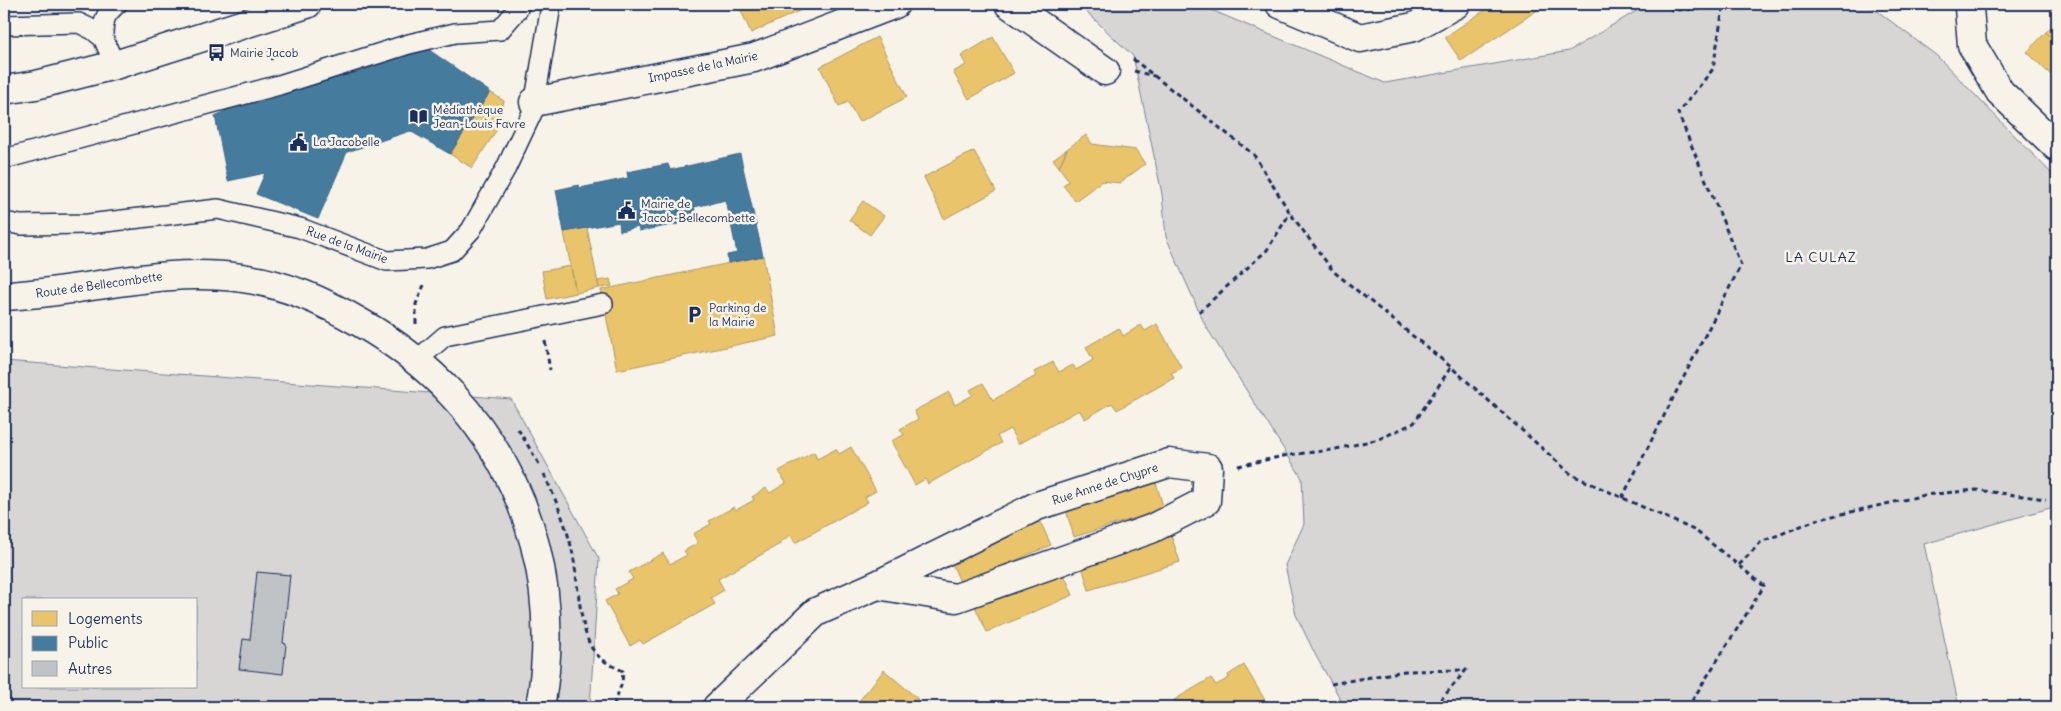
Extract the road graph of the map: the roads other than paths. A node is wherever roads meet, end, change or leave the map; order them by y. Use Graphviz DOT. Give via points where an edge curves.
graph roads {
  1 [pos="117,4"];
  2 [pos="307,4"];
  3 [pos="519,4"];
  4 [pos="549,4"];
  5 [pos="895,4"];
  6 [pos="1009,4"];
  7 [pos="1280,4"];
  8 [pos="1456,4"];
  9 [pos="1971,4"];
  10 [pos="4,24"];
  11 [pos="103,38"];
  12 [pos="115,64"];
  13 [pos="1105,71"];
  14 [pos="4,90"];
  15 [pos="534,102"];
  16 [pos="2057,146"];
  17 [pos="4,159"];
  18 [pos="4,222"];
  19 [pos="4,296"];
  20 [pos="603,304"];
  21 [pos="417,360"];
  22 [pos="877,584"];
  23 [pos="540,707"];
  24 [pos="718,707"];
  1 -- 11 [label="lane" via="105,18"];
  2 -- 12 [label="street"];
  3 -- 17 [label="lane" via="500,30 455,33 409,44 279,85"];
  4 -- 15 [label="lane"];
  5 -- 15 [label="street, Impasse de la Mairie" via="754,58"];
  6 -- 13 [label="street"];
  7 -- 8 [label="street" via="1360,38 1414,27"];
  9 -- 16 [label="street" via="1972,45 2000,92"];
  10 -- 11 [label="lane" via="79,23"];
  11 -- 12 [label="lane"];
  12 -- 14 [label="street"];
  15 -- 18 [label="lane, Rue de la Mairie" via="533,111 506,168 470,230 452,251 427,259 387,261 300,228 218,209 88,224 21,225"];
  19 -- 21 [label="street, Route de Bellecombette" via="156,276 240,278 278,285 328,304 381,334"];
  20 -- 21 [label="lane" via="445,336"];
  21 -- 23 [label="street, Route de Bellecombette" via="478,423 508,474 530,528 539,562 547,621 547,656"];
  22 -- 22 [label="street, Rue Anne de Chypre" via="956,598 1151,529 1206,501 1208,468 1169,463 1037,506"];
  22 -- 24 [label="street, Rue Anne de Chypre" via="816,612"];
}
